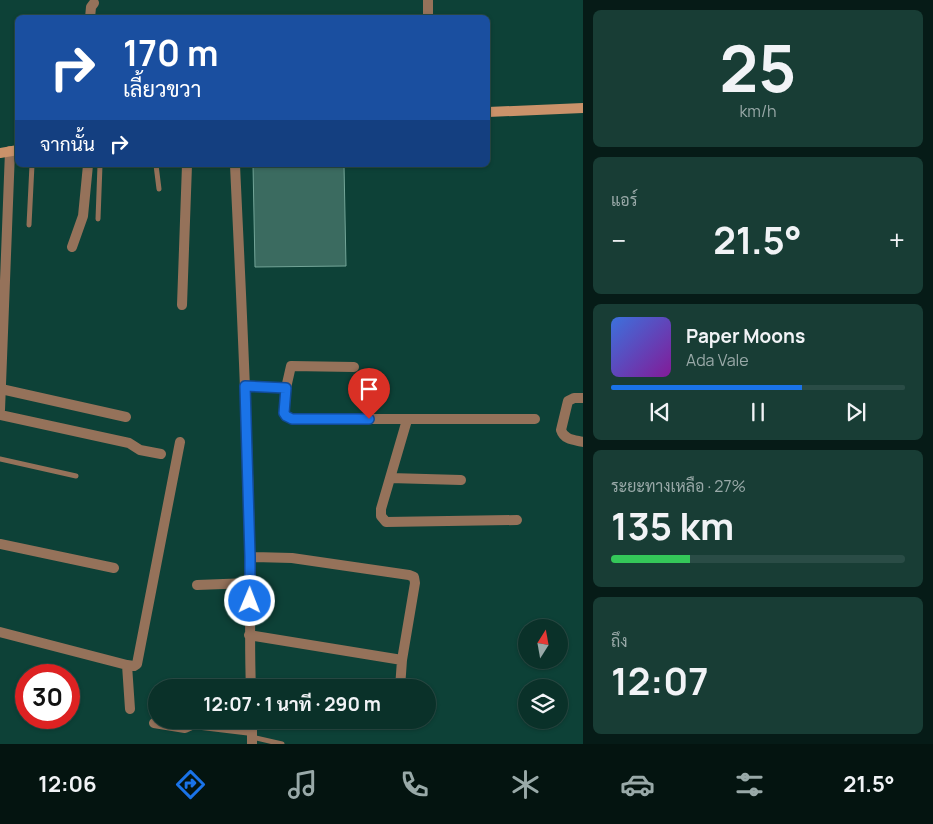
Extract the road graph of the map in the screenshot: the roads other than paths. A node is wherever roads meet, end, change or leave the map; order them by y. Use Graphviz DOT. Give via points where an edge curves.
graph roads {
  1 [pos="428,0"];
  2 [pos="94,3"];
  3 [pos="90,15"];
  4 [pos="428,15"];
  5 [pos="583,108"];
  6 [pos="490,112"];
  7 [pos="9,152"];
  8 [pos="32,167"];
  9 [pos="88,167"];
  10 [pos="100,167"];
  11 [pos="156,167"];
  12 [pos="187,167"];
  13 [pos="235,167"];
  14 [pos="159,189"];
  15 [pos="98,219"];
  16 [pos="29,225"];
  17 [pos="72,247"];
  18 [pos="182,305"];
  19 [pos="1,366"];
  20 [pos="354,367"];
  21 [pos="245,386"];
  22 [pos="286,388"];
  23 [pos="1,389"];
  24 [pos="583,398"];
  25 [pos="0,410"];
  26 [pos="0,415"];
  27 [pos="126,417"];
  28 [pos="535,419"];
  29 [pos="407,420"];
  30 [pos="180,442"];
  31 [pos="583,442"];
  32 [pos="160,454"];
  33 [pos="0,459"];
  34 [pos="76,476"];
  35 [pos="390,478"];
  36 [pos="461,480"];
  37 [pos="517,520"];
  38 [pos="0,544"];
  39 [pos="250,557"];
  40 [pos="114,568"];
  41 [pos="250,583"];
  42 [pos="197,586"];
  43 [pos="0,632"];
  44 [pos="249,635"];
  45 [pos="402,660"];
  46 [pos="127,665"];
  47 [pos="251,679"];
  48 [pos="401,679"];
  49 [pos="130,708"];
  50 [pos="226,729"];
  51 [pos="252,733"];
  52 [pos="282,744"];
  1 -- 4 [label="street"];
  2 -- 3 [label="street"];
  5 -- 6 [label="street"];
  7 -- 19 [label="street"];
  8 -- 16 [label="lane"];
  9 -- 17 [label="street" via="83,216"];
  10 -- 15 [label="lane"];
  11 -- 14 [label="lane"];
  12 -- 18 [label="street"];
  13 -- 21 [label="street"];
  19 -- 23 [label="street"];
  20 -- 22 [label="street" via="291,366"];
  21 -- 22 [label="street"];
  21 -- 39 [label="street"];
  22 -- 29 [label="street" via="284,413 292,419"];
  23 -- 25 [label="street"];
  23 -- 27 [label="street"];
  24 -- 31 [label="street" via="568,401 561,430 566,438"];
  26 -- 32 [label="street" via="129,443 140,450"];
  28 -- 29 [label="street"];
  29 -- 35 [label="street"];
  30 -- 46 [label="street" via="139,661 134,666"];
  33 -- 34 [label="lane"];
  35 -- 36 [label="street"];
  35 -- 37 [label="street" via="381,509 381,516 386,522"];
  38 -- 40 [label="street"];
  39 -- 41 [label="street"];
  39 -- 45 [label="street" via="292,558 414,577"];
  41 -- 42 [label="street"];
  41 -- 44 [label="street"];
  43 -- 46 [label="street"];
  44 -- 45 [label="street"];
  44 -- 47 [label="street"];
  45 -- 48 [label="street"];
  46 -- 49 [label="street"];
  50 -- 51 [label="street"];
  51 -- 52 [label="lane"];
}
